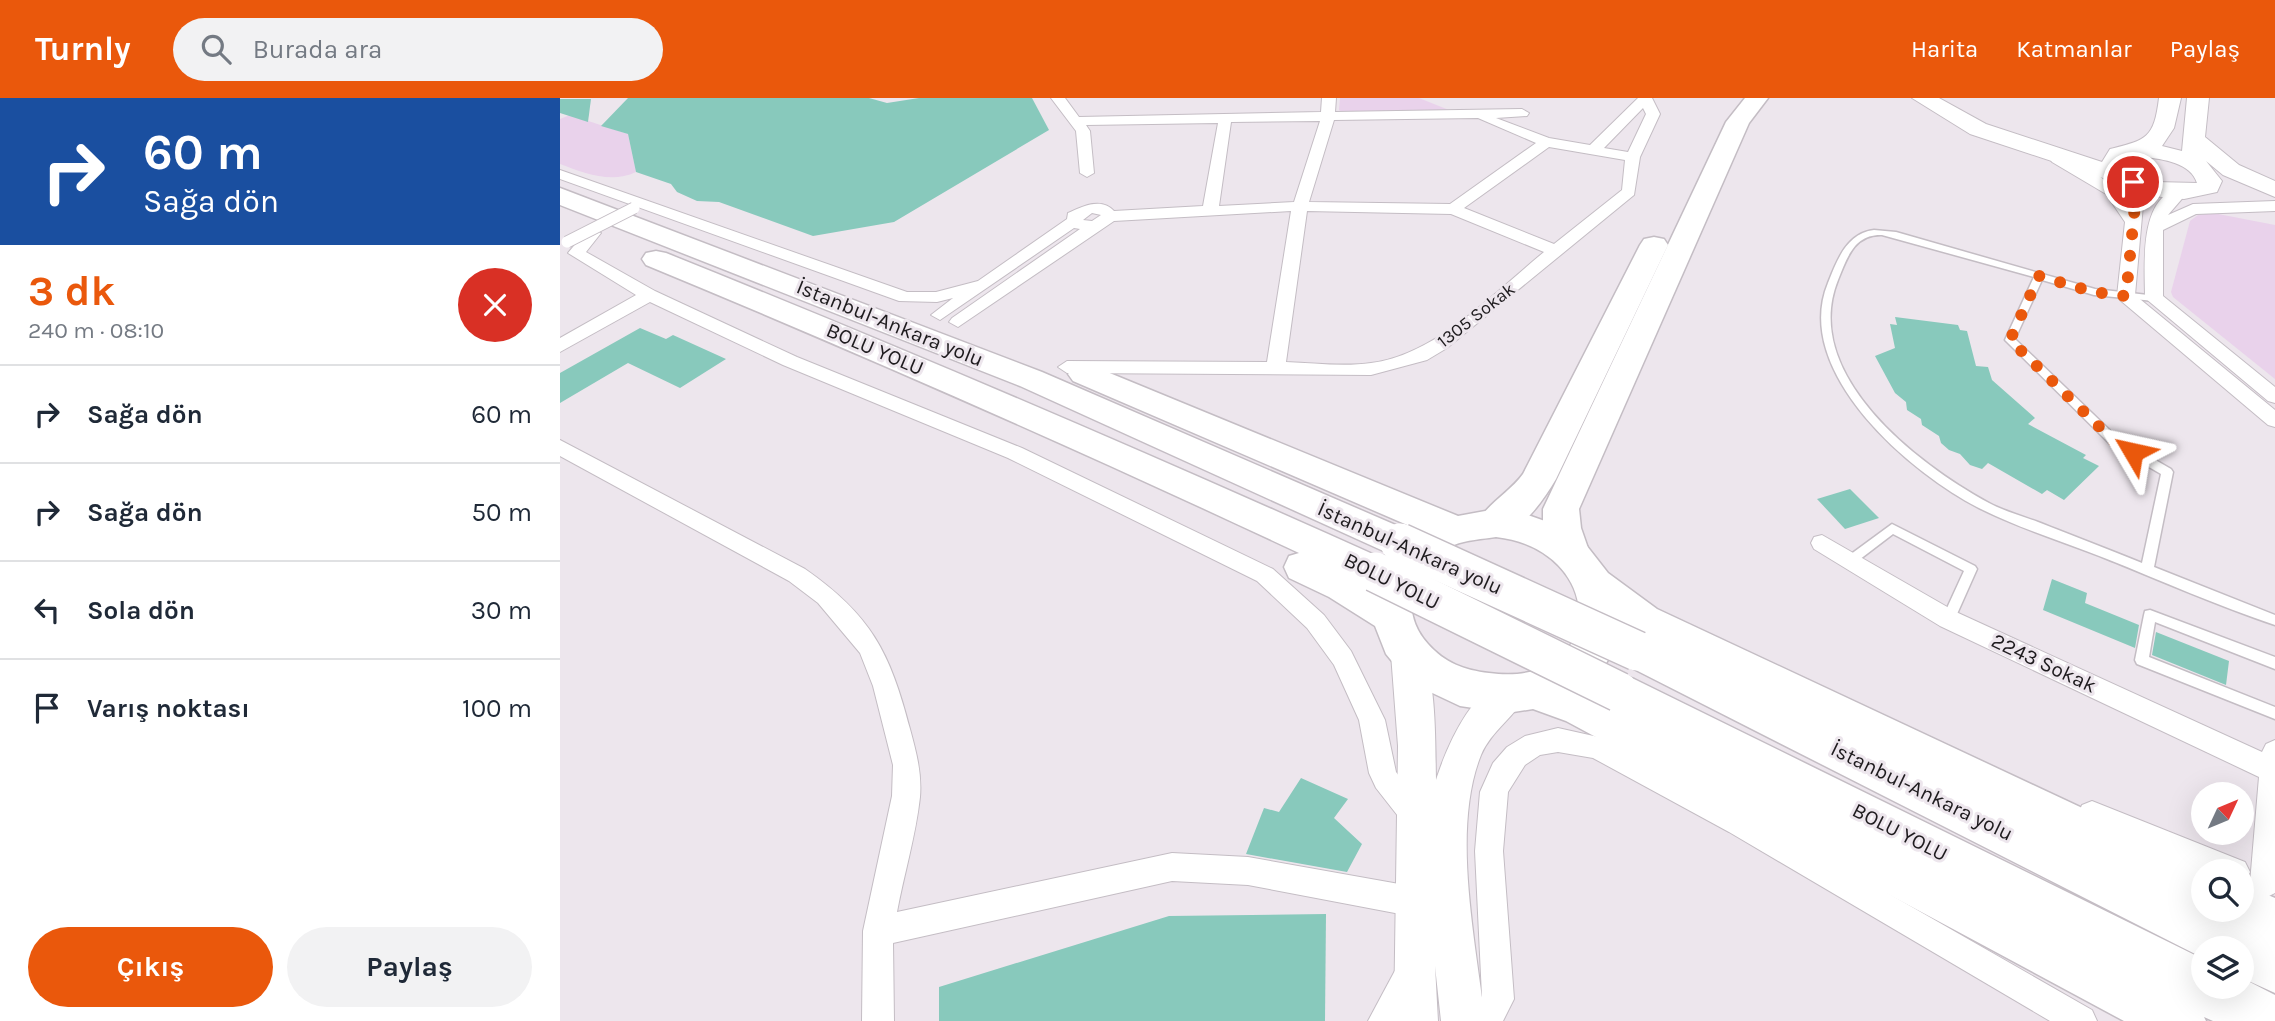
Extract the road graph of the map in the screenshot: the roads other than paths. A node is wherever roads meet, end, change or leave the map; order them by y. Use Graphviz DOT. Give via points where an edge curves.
graph roads {
  1 [pos="1058,98"];
  2 [pos="1329,98"];
  3 [pos="1645,98"];
  4 [pos="1732,98"];
  5 [pos="1756,98"];
  6 [pos="1923,98"];
  7 [pos="1950,98"];
  8 [pos="2170,98"];
  9 [pos="2198,98"];
  10 [pos="1520,105"];
  11 [pos="1477,115"];
  12 [pos="1328,117"];
  13 [pos="1226,119"];
  14 [pos="1076,121"];
  15 [pos="2165,126"];
  16 [pos="1525,134"];
  17 [pos="2193,138"];
  18 [pos="1546,142"];
  19 [pos="2039,144"];
  20 [pos="2115,147"];
  21 [pos="1593,150"];
  22 [pos="1633,157"];
  23 [pos="560,174"];
  24 [pos="2130,180"];
  25 [pos="2196,181"];
  26 [pos="2275,192"];
  27 [pos="560,196"];
  28 [pos="1090,202"];
  29 [pos="1300,206"];
  30 [pos="2275,206"];
  31 [pos="634,208"];
  32 [pos="1453,209"];
  33 [pos="1210,211"];
  34 [pos="2133,222"];
  35 [pos="2154,228"];
  36 [pos="574,231"];
  37 [pos="1556,251"];
  38 [pos="676,268"];
  39 [pos="2039,276"];
  40 [pos="789,283"];
  41 [pos="981,285"];
  42 [pos="649,295"];
  43 [pos="2126,296"];
  44 [pos="2154,298"];
  45 [pos="949,319"];
  46 [pos="560,346"];
  47 [pos="1067,367"];
  48 [pos="1275,370"];
  49 [pos="2275,397"];
  50 [pos="2275,420"];
  51 [pos="560,447"];
  52 [pos="1496,523"];
  53 [pos="1453,529"];
  54 [pos="1822,543"];
  55 [pos="1570,551"];
  56 [pos="1387,557"];
  57 [pos="1851,560"];
  58 [pos="2147,571"];
  59 [pos="1597,585"];
  60 [pos="1390,615"];
  61 [pos="1948,619"];
  62 [pos="2275,620"];
  63 [pos="1408,654"];
  64 [pos="2275,663"];
  65 [pos="1628,671"];
  66 [pos="1522,693"];
  67 [pos="2275,713"];
  68 [pos="2274,761"];
  69 [pos="1992,786"];
  70 [pos="1417,819"];
  71 [pos="2203,859"];
  72 [pos="2191,884"];
  73 [pos="2260,896"];
  74 [pos="1416,902"];
  75 [pos="878,931"];
  76 [pos="2211,936"];
  77 [pos="2254,956"];
  78 [pos="2275,967"];
  79 [pos="1412,970"];
  80 [pos="2191,980"];
  81 [pos="2226,999"];
  82 [pos="878,1021"];
  83 [pos="1384,1021"];
  84 [pos="1416,1021"];
  85 [pos="1463,1021"];
  86 [pos="1486,1021"];
  87 [pos="2081,1021"];
  88 [pos="2179,1021"];
  89 [pos="2268,1021"];
  1 -- 14 [label="street"];
  2 -- 12 [label="street"];
  3 -- 21 [label="street"];
  3 -- 22 [label="street, 1305 Sokak" via="1653,114"];
  4 -- 52 [label="highway" via="1717,117 1538,478 1528,494"];
  5 -- 55 [label="highway" via="1738,122 1561,509"];
  6 -- 19 [label="main road" via="1964,122"];
  7 -- 19 [label="main road"];
  8 -- 15 [label="main road"];
  9 -- 17 [label="main road"];
  10 -- 11 [label="street"];
  10 -- 16 [label="street"];
  11 -- 12 [label="street"];
  11 -- 16 [label="street"];
  12 -- 13 [label="street"];
  12 -- 29 [label="street"];
  13 -- 14 [label="street"];
  13 -- 33 [label="street"];
  14 -- 28 [label="street" via="1083,131"];
  15 -- 20 [label="main road"];
  15 -- 20 [label="main road" via="2162,134"];
  16 -- 18 [label="street"];
  17 -- 25 [label="main road"];
  17 -- 26 [label="main road" via="2231,170"];
  18 -- 21 [label="street"];
  18 -- 32 [label="street"];
  19 -- 20 [label="main road"];
  19 -- 20 [label="main road"];
  19 -- 24 [label="main road"];
  19 -- 34 [label="street" via="2107,185 2126,205"];
  20 -- 24 [label="main road" via="2113,165"];
  20 -- 25 [label="main road" via="2170,155"];
  21 -- 22 [label="street"];
  22 -- 37 [label="street, 1305 Sokak" via="1629,192"];
  23 -- 41 [label="street" via="905,297 937,298"];
  24 -- 25 [label="main road"];
  24 -- 34 [label="street"];
  25 -- 26 [label="main road"];
  25 -- 30 [label="main road"];
  25 -- 35 [label="street" via="2163,207"];
  27 -- 40 [label="highway, İstanbul-Ankara yolu"];
  28 -- 33 [label="street"];
  28 -- 41 [label="street"];
  28 -- 45 [label="street"];
  29 -- 32 [label="street"];
  29 -- 33 [label="street"];
  29 -- 48 [label="street"];
  30 -- 35 [label="street" via="2193,209"];
  31 -- 36 [label="street, bridge"];
  32 -- 37 [label="street"];
  34 -- 43 [label="street"];
  35 -- 44 [label="street"];
  36 -- 38 [label="highway, BOLU YOLU"];
  36 -- 42 [label="street" via="576,253"];
  37 -- 48 [label="street, 1305 Sokak" via="1441,345 1420,356 1371,369"];
  38 -- 56 [label="highway, BOLU YOLU" via="1134,461"];
  38 -- 60 [label="highway" via="787,333 1331,580"];
  39 -- 43 [label="lane"];
  39 -- 58 [label="lane" via="2010,340 2115,442 2167,472"];
  39 -- 58 [label="lane" via="1893,234 1865,233 1858,236 1836,270 1825,300 1824,328 1832,355 1878,428 1946,484 1987,507"];
  40 -- 45 [label="highway"];
  40 -- 56 [label="highway, İstanbul-Ankara yolu" via="1031,379"];
  41 -- 45 [label="street"];
  42 -- 46 [label="street"];
  42 -- 70 [label="street" via="790,361 1015,453 1265,575 1301,605 1340,655 1372,719 1384,776"];
  43 -- 44 [label="lane"];
  43 -- 50 [label="street"];
  44 -- 49 [label="street"];
  45 -- 47 [label="highway"];
  47 -- 48 [label="street, 1305 Sokak"];
  47 -- 53 [label="highway"];
  51 -- 75 [label="street" via="797,575 826,596 870,646 886,686 906,765 906,796"];
  52 -- 53 [label="highway"];
  52 -- 55 [label="highway" via="1531,530"];
  53 -- 60 [label="highway" via="1411,553 1397,571 1390,592"];
  54 -- 57 [label="street, 2243 Sokak"];
  55 -- 59 [label="highway"];
  56 -- 65 [label="highway, BOLU YOLU, bridge"];
  57 -- 61 [label="street, 2243 Sokak"];
  57 -- 61 [label="lane" via="1892,528 1971,569"];
  58 -- 62 [label="lane"];
  59 -- 66 [label="highway" via="1602,627 1594,647 1580,666 1560,681"];
  59 -- 69 [label="highway" via="1643,621"];
  60 -- 63 [label="highway"];
  61 -- 68 [label="street, 2243 Sokak"];
  63 -- 66 [label="highway" via="1451,685 1479,693"];
  63 -- 70 [label="main road" via="1417,708"];
  64 -- 67 [label="lane" via="2150,615 2142,660"];
  65 -- 76 [label="highway, İstanbul-Ankara yolu"];
  65 -- 80 [label="highway, BOLU YOLU"];
  66 -- 85 [label="main road" via="1474,734 1455,780 1451,885"];
  66 -- 88 [label="highway" via="1581,708"];
  68 -- 73 [label="street"];
  69 -- 71 [label="street" via="2044,795"];
  69 -- 72 [label="highway"];
  70 -- 74 [label="main road"];
  74 -- 75 [label="street" via="1248,871 1172,867"];
  74 -- 79 [label="main road"];
  75 -- 82 [label="street"];
  77 -- 78 [label="highway, İstanbul-Ankara yolu"];
  79 -- 83 [label="street"];
  79 -- 84 [label="main road"];
  81 -- 89 [label="highway, BOLU YOLU"];
  86 -- 87 [label="street" via="1499,999 1489,850 1494,792 1516,756 1534,744 1558,740 1598,747 1739,822"];
}
